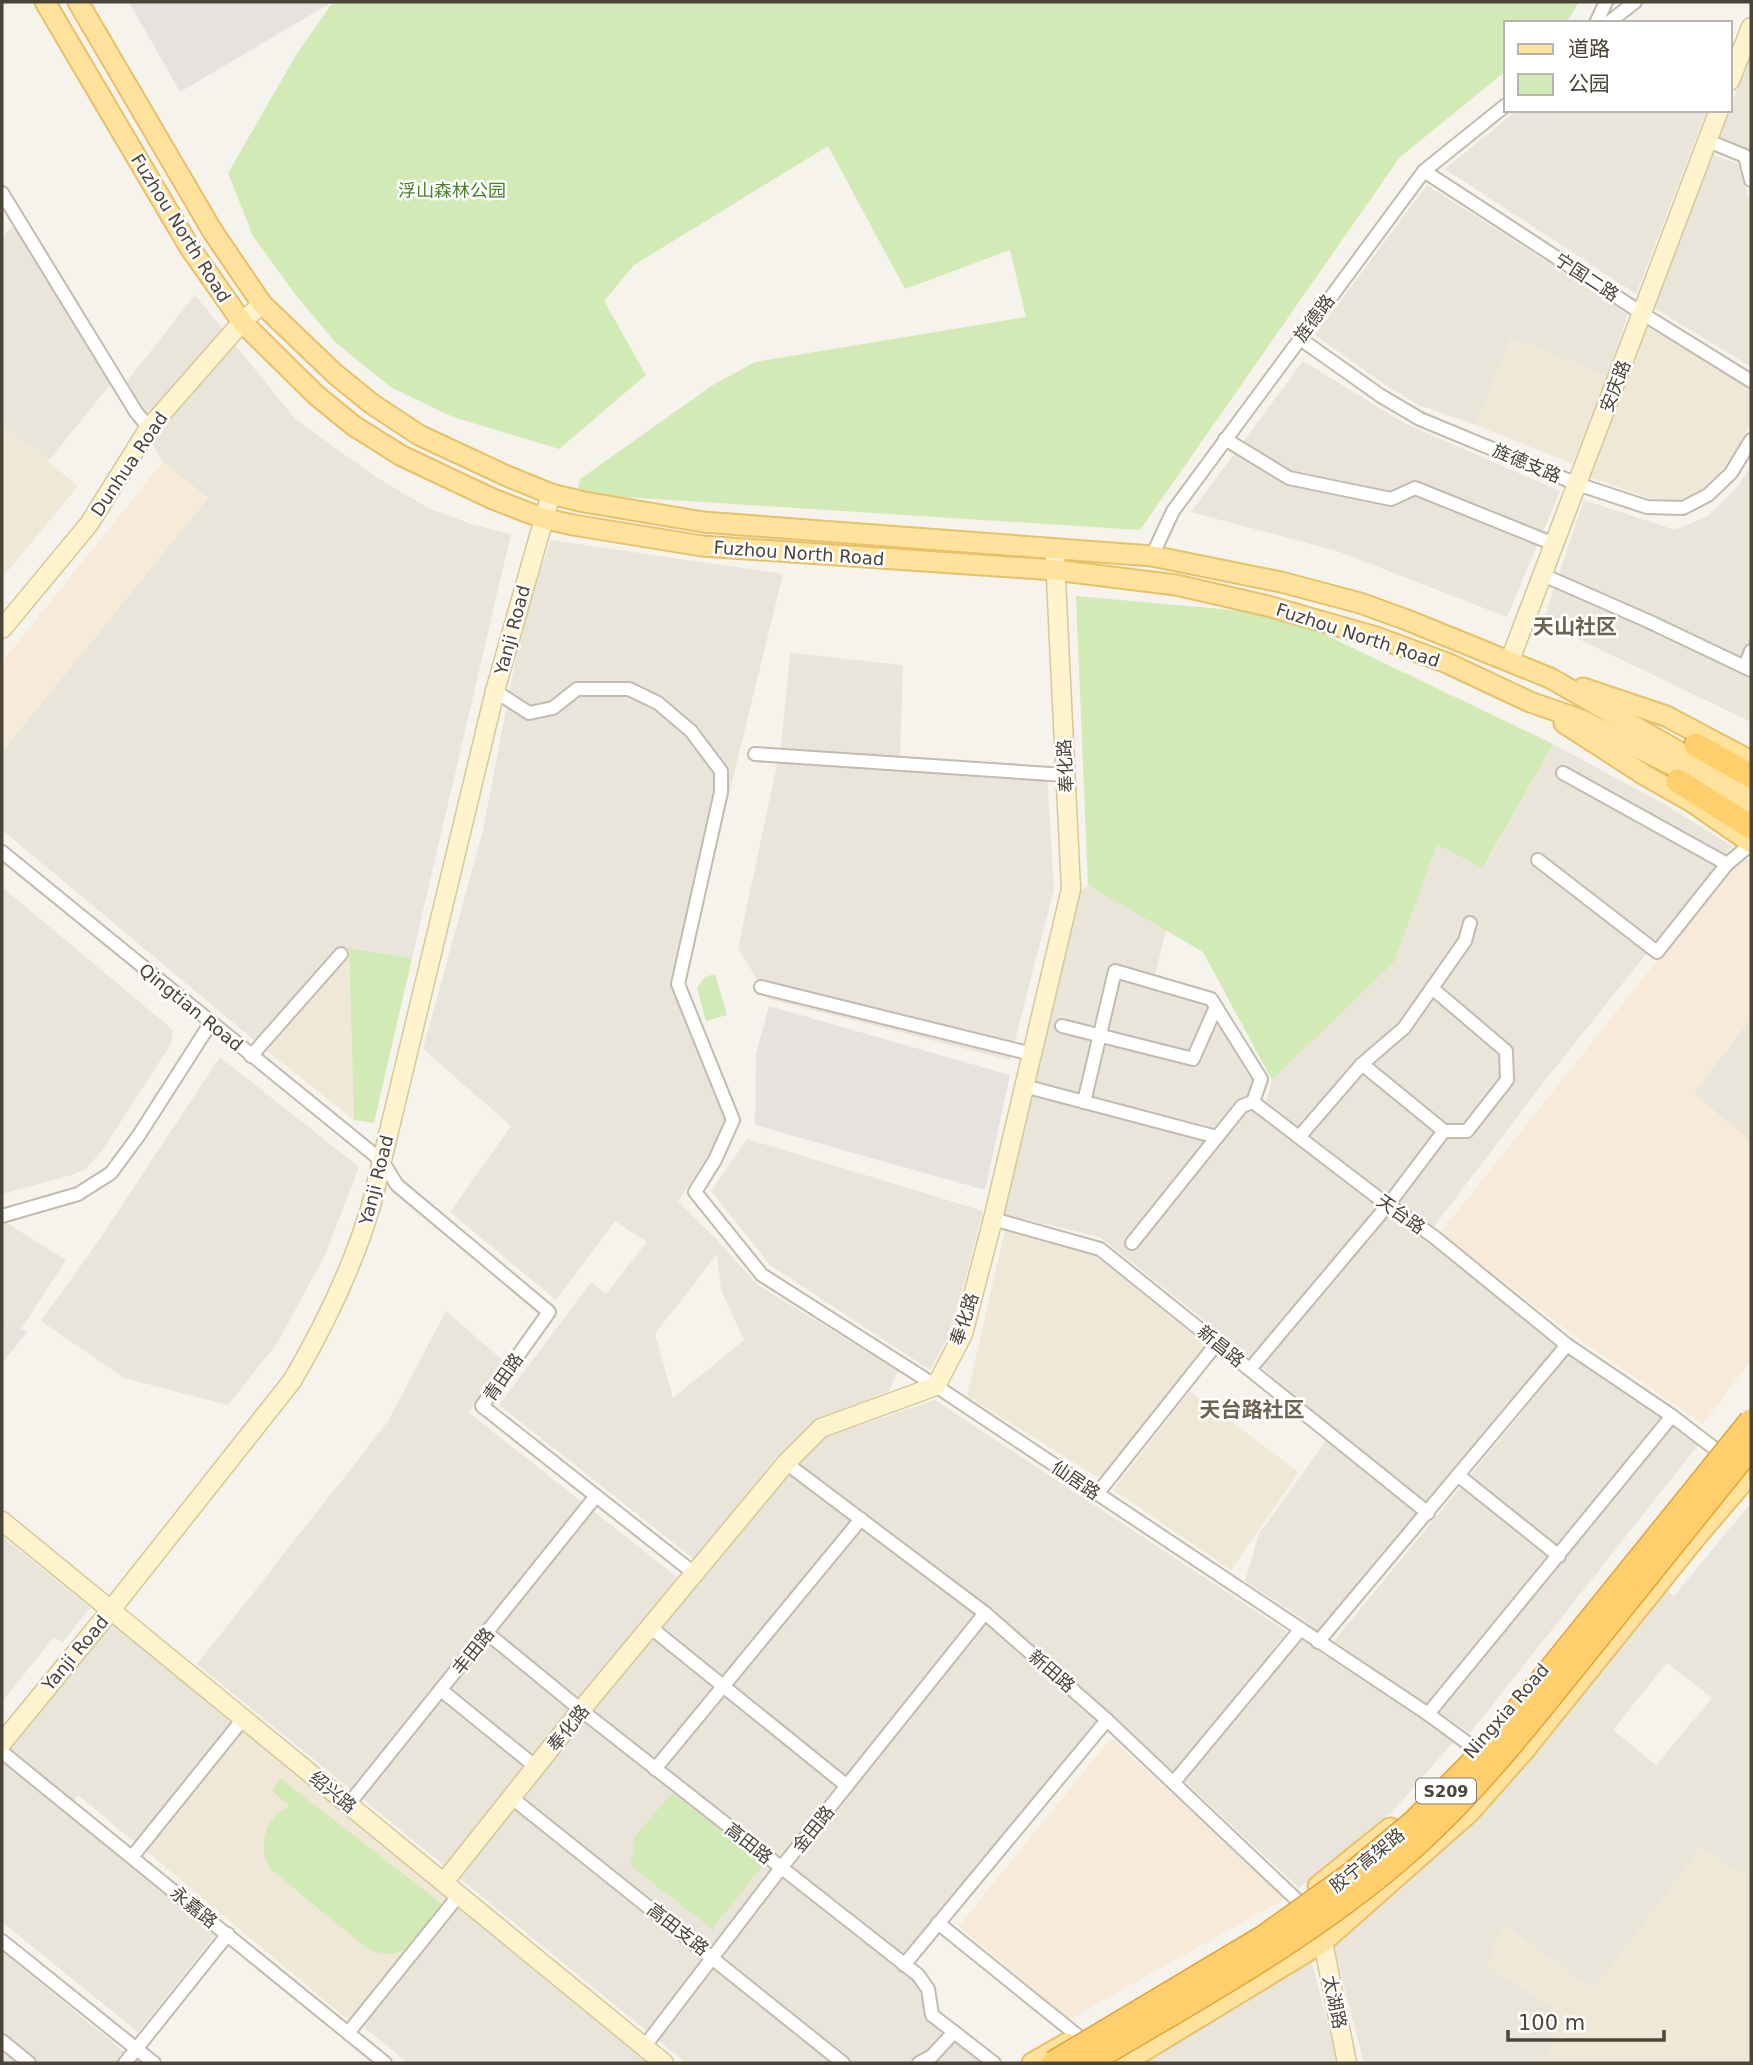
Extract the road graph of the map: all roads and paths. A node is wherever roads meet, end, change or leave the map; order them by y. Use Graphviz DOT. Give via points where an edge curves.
graph roads {
  1 [pos="45,2"];
  2 [pos="78,2"];
  3 [pos="1606,2"];
  4 [pos="1635,2"];
  5 [pos="1597,21"];
  6 [pos="1611,21"];
  7 [pos="1751,27"];
  8 [pos="1732,76"];
  9 [pos="1504,107"];
  10 [pos="1718,112"];
  11 [pos="1708,141"];
  12 [pos="1424,172"];
  13 [pos="1751,180"];
  14 [pos="2,193"];
  15 [pos="262,304"];
  16 [pos="1643,314"];
  17 [pos="242,322"];
  18 [pos="1299,338"];
  19 [pos="1751,381"];
  20 [pos="149,428"];
  21 [pos="1225,439"];
  22 [pos="1751,440"];
  23 [pos="1577,484"];
  24 [pos="551,494"];
  25 [pos="542,518"];
  26 [pos="1554,544"];
  27 [pos="1055,548"];
  28 [pos="1152,556"];
  29 [pos="1055,570"];
  30 [pos="1543,575"];
  31 [pos="2,629"];
  32 [pos="1751,651"];
  33 [pos="1510,660"];
  34 [pos="1748,668"];
  35 [pos="1550,678"];
  36 [pos="495,691"];
  37 [pos="1597,692"];
  38 [pos="1530,702"];
  39 [pos="1571,728"];
  40 [pos="1696,745"];
  41 [pos="755,754"];
  42 [pos="1751,761"];
  43 [pos="1563,773"];
  44 [pos="1065,775"];
  45 [pos="1751,776"];
  46 [pos="1678,781"];
  47 [pos="1751,793"];
  48 [pos="1751,811"];
  49 [pos="1751,827"];
  50 [pos="1751,844"];
  51 [pos="2,852"];
  52 [pos="1538,860"];
  53 [pos="1727,864"];
  54 [pos="1470,923"];
  55 [pos="341,954"];
  56 [pos="761,987"];
  57 [pos="1432,988"];
  58 [pos="1216,1007"];
  59 [pos="210,1024"];
  60 [pos="1062,1026"];
  61 [pos="1100,1036"];
  62 [pos="1032,1054"];
  63 [pos="251,1056"];
  64 [pos="1362,1065"];
  65 [pos="1024,1086"];
  66 [pos="1084,1102"];
  67 [pos="1253,1102"];
  68 [pos="1444,1131"];
  69 [pos="1217,1137"];
  70 [pos="1299,1137"];
  71 [pos="382,1161"];
  72 [pos="1388,1205"];
  73 [pos="2,1216"];
  74 [pos="993,1219"];
  75 [pos="1132,1243"];
  76 [pos="1217,1343"];
  77 [pos="1567,1345"];
  78 [pos="1250,1370"];
  79 [pos="936,1386"];
  80 [pos="1751,1406"];
  81 [pos="1751,1414"];
  82 [pos="1672,1416"];
  83 [pos="1751,1421"];
  84 [pos="1751,1447"];
  85 [pos="1715,1462"];
  86 [pos="786,1463"];
  87 [pos="1751,1474"];
  88 [pos="1459,1476"];
  89 [pos="1097,1494"];
  90 [pos="596,1496"];
  91 [pos="1428,1513"];
  92 [pos="860,1519"];
  93 [pos="2,1521"];
  94 [pos="1559,1556"];
  95 [pos="695,1574"];
  96 [pos="110,1611"];
  97 [pos="985,1613"];
  98 [pos="650,1627"];
  99 [pos="1300,1630"];
  100 [pos="487,1633"];
  101 [pos="1318,1642"];
  102 [pos="725,1687"];
  103 [pos="441,1690"];
  104 [pos="581,1710"];
  105 [pos="1428,1714"];
  106 [pos="243,1719"];
  107 [pos="1107,1720"];
  108 [pos="2,1743"];
  109 [pos="1476,1749"];
  110 [pos="2,1752"];
  111 [pos="536,1767"];
  112 [pos="655,1769"];
  113 [pos="1505,1772"];
  114 [pos="1174,1782"];
  115 [pos="847,1786"];
  116 [pos="512,1798"];
  117 [pos="348,1805"];
  118 [pos="132,1857"];
  119 [pos="781,1868"];
  120 [pos="444,1882"];
  121 [pos="459,1895"];
  122 [pos="1299,1902"];
  123 [pos="938,1923"];
  124 [pos="228,1934"];
  125 [pos="2,1941"];
  126 [pos="1323,1942"];
  127 [pos="713,1957"];
  128 [pos="904,1965"];
  129 [pos="954,2032"];
  130 [pos="348,2033"];
  131 [pos="1078,2036"];
  132 [pos="2,2041"];
  133 [pos="644,2047"];
  134 [pos="136,2049"];
  135 [pos="380,2062"];
  136 [pos="29,2063"];
  137 [pos="125,2063"];
  138 [pos="154,2063"];
  139 [pos="664,2063"];
  140 [pos="843,2063"];
  141 [pos="919,2063"];
  142 [pos="994,2063"];
  143 [pos="1032,2063"];
  144 [pos="1053,2063"];
  145 [pos="1088,2063"];
  146 [pos="1094,2063"];
  147 [pos="1124,2063"];
  148 [pos="1348,2063"];
  1 -- 17 [label="main road, Fuzhou North Road" via="190,248"];
  2 -- 15 [label="main road, Fuzhou North Road" via="213,232"];
  3 -- 5 [label="street"];
  4 -- 6 [label="street"];
  7 -- 8 [label="street"];
  9 -- 12 [label="street, 旌德路"];
  10 -- 11 [label="street, 安庆路"];
  11 -- 13 [label="street" via="1745,156"];
  11 -- 16 [label="street, 安庆路"];
  12 -- 16 [label="street, 宁国二路"];
  12 -- 18 [label="street, 旌德路"];
  14 -- 20 [label="street"];
  15 -- 17 [label="street, Dunhua Road"];
  15 -- 24 [label="main road, Fuzhou North Road" via="335,374 419,435"];
  16 -- 19 [label="street, 宁国二路"];
  16 -- 23 [label="street, 安庆路"];
  17 -- 20 [label="street, Dunhua Road"];
  17 -- 25 [label="main road, Fuzhou North Road" via="354,426 402,456"];
  18 -- 21 [label="street, 旌德路"];
  18 -- 23 [label="street, 旌德支路" via="1420,419"];
  20 -- 31 [label="street, Dunhua Road" via="89,523"];
  21 -- 26 [label="street" via="1289,478 1391,499 1415,488"];
  21 -- 28 [label="street, 旌德路" via="1173,511"];
  22 -- 23 [label="street, 旌德支路" via="1731,473 1708,495 1683,508 1647,507"];
  23 -- 26 [label="street, 安庆路"];
  24 -- 25 [label="street, Yanji Road"];
  24 -- 27 [label="main road, Fuzhou North Road" via="703,523"];
  25 -- 29 [label="main road, Fuzhou North Road" via="702,546"];
  25 -- 36 [label="street, Yanji Road"];
  26 -- 30 [label="street, 安庆路"];
  27 -- 28 [label="main road, Fuzhou North Road"];
  27 -- 29 [label="street, 奉化路"];
  28 -- 33 [label="main road, Fuzhou North Road" via="1360,603"];
  29 -- 38 [label="main road, Fuzhou North Road" via="1176,585 1268,606 1447,663"];
  29 -- 44 [label="street, 奉化路"];
  30 -- 33 [label="street, 安庆路"];
  30 -- 34 [label="street"];
  32 -- 34 [label="street"];
  33 -- 35 [label="main road, Fuzhou North Road"];
  35 -- 37 [label="main road"];
  35 -- 47 [label="main road, Fuzhou North Road"];
  36 -- 71 [label="street, Yanji Road"];
  36 -- 79 [label="street, 仙居路" via="528,713 553,708 577,689 629,689 658,703 691,731 721,771 721,792 678,984 733,1120 695,1192 762,1275"];
  37 -- 40 [label="main road"];
  37 -- 42 [label="main road" via="1678,721"];
  38 -- 39 [label="main road"];
  38 -- 48 [label="main road, Fuzhou North Road" via="1582,720"];
  39 -- 46 [label="main road"];
  39 -- 50 [label="main road"];
  40 -- 45 [label="highway"];
  41 -- 44 [label="street"];
  43 -- 53 [label="street"];
  44 -- 62 [label="street, 奉化路" via="1071,889"];
  46 -- 49 [label="highway"];
  50 -- 53 [label="street"];
  51 -- 59 [label="street, Qingtian Road"];
  52 -- 53 [label="street" via="1657,952"];
  54 -- 57 [label="street" via="1465,941"];
  55 -- 63 [label="street"];
  56 -- 62 [label="street"];
  57 -- 64 [label="street" via="1404,1028"];
  57 -- 68 [label="street" via="1506,1051 1507,1080 1467,1131"];
  58 -- 61 [label="street" via="1193,1059"];
  58 -- 61 [label="street" via="1211,999 1115,971"];
  58 -- 67 [label="street" via="1261,1079"];
  59 -- 63 [label="street, Qingtian Road"];
  59 -- 73 [label="street" via="111,1173 78,1194"];
  60 -- 61 [label="street"];
  61 -- 66 [label="street"];
  62 -- 65 [label="street, 奉化路"];
  63 -- 71 [label="street, Qingtian Road"];
  64 -- 68 [label="street"];
  64 -- 70 [label="street"];
  65 -- 66 [label="street"];
  65 -- 74 [label="street, 奉化路"];
  66 -- 69 [label="street"];
  67 -- 69 [label="street" via="1242,1106"];
  67 -- 70 [label="street, 天台路"];
  68 -- 72 [label="street"];
  69 -- 75 [label="street"];
  70 -- 72 [label="street, 天台路"];
  71 -- 90 [label="street, 青田路" via="397,1185 549,1312 482,1406"];
  71 -- 96 [label="street, Yanji Road" via="357,1252 292,1381"];
  72 -- 77 [label="street, 天台路"];
  72 -- 78 [label="street"];
  74 -- 76 [label="street, 新昌路" via="1100,1249"];
  74 -- 79 [label="street, 奉化路" via="963,1334"];
  76 -- 78 [label="street, 新昌路"];
  76 -- 89 [label="street"];
  77 -- 82 [label="street, 天台路"];
  77 -- 88 [label="street"];
  78 -- 91 [label="street, 新昌路"];
  79 -- 86 [label="street, 奉化路" via="821,1428"];
  79 -- 89 [label="street, 仙居路"];
  80 -- 85 [label="highway, bridge"];
  81 -- 85 [label="main road, Ningxia Road"];
  82 -- 85 [label="street, 天台路"];
  82 -- 94 [label="street"];
  83 -- 85 [label="highway, 胶宁高架路 / S209, bridge"];
  84 -- 145 [label="highway, 胶宁高架路 / S209, bridge" via="1501,1758 1427,1834 1307,1930"];
  85 -- 87 [label="street, 天台路"];
  85 -- 109 [label="main road, Ningxia Road"];
  85 -- 144 [label="highway, 胶宁高架路 / S209, bridge" via="1488,1747 1414,1822 1264,1937"];
  86 -- 92 [label="street, 新田路"];
  86 -- 95 [label="street, 奉化路"];
  87 -- 113 [label="main road"];
  88 -- 91 [label="street"];
  88 -- 94 [label="street"];
  89 -- 99 [label="street, 仙居路"];
  90 -- 95 [label="street, 青田路"];
  90 -- 100 [label="street, 丰田路"];
  91 -- 101 [label="street"];
  92 -- 97 [label="street, 新田路"];
  92 -- 102 [label="street"];
  93 -- 96 [label="street, 绍兴路"];
  94 -- 105 [label="street"];
  95 -- 98 [label="street, 奉化路"];
  96 -- 106 [label="street, 绍兴路"];
  96 -- 108 [label="street, Yanji Road"];
  97 -- 107 [label="street, 新田路"];
  97 -- 115 [label="street, 金田路"];
  98 -- 102 [label="street"];
  98 -- 104 [label="street, 奉化路"];
  99 -- 101 [label="street, 仙居路"];
  99 -- 114 [label="street"];
  100 -- 103 [label="street, 丰田路"];
  100 -- 104 [label="street, 高田路"];
  101 -- 105 [label="street, 仙居路"];
  102 -- 112 [label="street"];
  102 -- 115 [label="street"];
  103 -- 111 [label="street"];
  103 -- 117 [label="street, 丰田路"];
  104 -- 111 [label="street, 奉化路"];
  104 -- 112 [label="street, 高田路"];
  105 -- 109 [label="street, 仙居路"];
  106 -- 117 [label="street, 绍兴路"];
  106 -- 118 [label="street"];
  107 -- 114 [label="street, 新田路"];
  107 -- 123 [label="street"];
  109 -- 113 [label="street, 仙居路"];
  109 -- 122 [label="main road, Ningxia Road" via="1412,1810"];
  110 -- 118 [label="street, 永嘉路"];
  111 -- 116 [label="street, 奉化路"];
  112 -- 119 [label="street, 高田路"];
  113 -- 126 [label="main road" via="1469,1813"];
  114 -- 122 [label="street, 新田路"];
  115 -- 119 [label="street, 金田路"];
  116 -- 120 [label="street, 奉化路"];
  116 -- 127 [label="street, 高田支路"];
  117 -- 120 [label="street, 绍兴路"];
  118 -- 124 [label="street, 永嘉路"];
  119 -- 127 [label="street, 金田路"];
  119 -- 128 [label="street, 高田路"];
  120 -- 121 [label="street, 绍兴路"];
  121 -- 130 [label="street"];
  121 -- 133 [label="street, 绍兴路"];
  122 -- 126 [label="street, 新田路"];
  122 -- 131 [label="main road, Ningxia Road"];
  123 -- 128 [label="street"];
  123 -- 131 [label="street"];
  124 -- 130 [label="street, 永嘉路"];
  124 -- 134 [label="street"];
  125 -- 134 [label="street"];
  126 -- 147 [label="main road"];
  126 -- 148 [label="street, 太湖路"];
  127 -- 133 [label="street, 金田路"];
  127 -- 140 [label="street, 高田支路"];
  128 -- 129 [label="street, 高田路" via="929,1989 932,2015"];
  129 -- 141 [label="street"];
  129 -- 142 [label="street, 高田路"];
  130 -- 135 [label="street, 永嘉路"];
  131 -- 143 [label="main road, Ningxia Road"];
  131 -- 146 [label="street"];
  132 -- 136 [label="street"];
  133 -- 139 [label="street, 绍兴路"];
  134 -- 137 [label="street"];
  134 -- 138 [label="street"];
}
